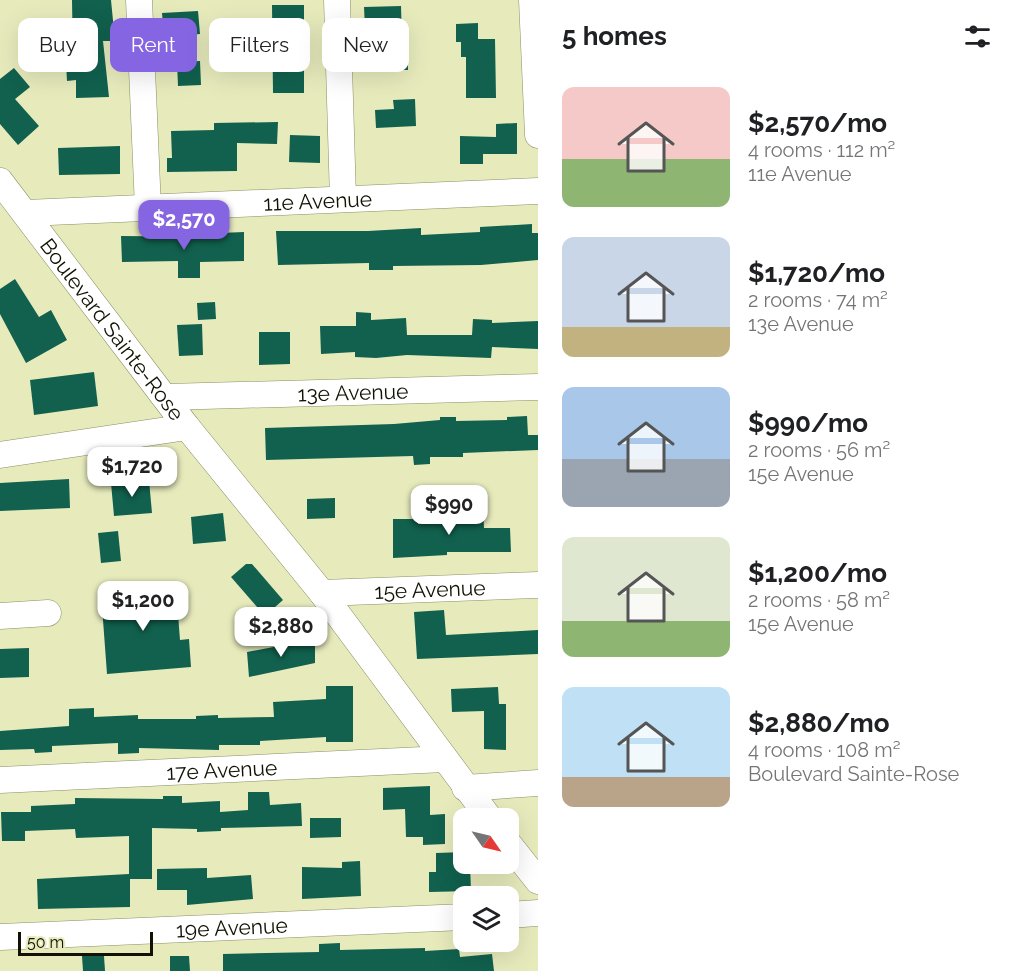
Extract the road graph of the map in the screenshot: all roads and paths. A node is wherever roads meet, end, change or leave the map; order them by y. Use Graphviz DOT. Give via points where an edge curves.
graph roads {
  1 [pos="140,0"];
  2 [pos="337,0"];
  3 [pos="532,0"];
  4 [pos="538,135"];
  5 [pos="538,191"];
  6 [pos="10,198"];
  7 [pos="343,199"];
  8 [pos="148,208"];
  9 [pos="538,387"];
  10 [pos="167,397"];
  11 [pos="187,427"];
  12 [pos="0,455"];
  13 [pos="538,585"];
  14 [pos="322,593"];
  15 [pos="48,613"];
  16 [pos="0,616"];
  17 [pos="444,759"];
  18 [pos="0,780"];
  19 [pos="538,783"];
  20 [pos="465,788"];
  21 [pos="481,808"];
  22 [pos="519,857"];
  23 [pos="538,881"];
  24 [pos="538,913"];
  25 [pos="519,914"];
  26 [pos="453,917"];
  27 [pos="0,937"];
  1 -- 8 [label="street"];
  2 -- 7 [label="street"];
  3 -- 4 [label="street"];
  5 -- 7 [label="street, 11e Avenue"];
  6 -- 8 [label="street, 11e Avenue"];
  6 -- 10 [label="street, Boulevard Sainte-Rose"];
  7 -- 8 [label="street, 11e Avenue"];
  9 -- 10 [label="street, 13e Avenue"];
  10 -- 11 [label="street, Boulevard Sainte-Rose"];
  11 -- 12 [label="street"];
  11 -- 14 [label="street, Boulevard Sainte-Rose"];
  13 -- 14 [label="street, 15e Avenue"];
  14 -- 17 [label="street, Boulevard Sainte-Rose"];
  15 -- 16 [label="street"];
  17 -- 18 [label="street, 17e Avenue"];
  17 -- 20 [label="street, Boulevard Sainte-Rose"];
  19 -- 20 [label="street"];
  20 -- 21 [label="street, Boulevard Sainte-Rose"];
  22 -- 23 [label="street"];
  24 -- 25 [label="street"];
  26 -- 27 [label="street, 19e Avenue"];
}
